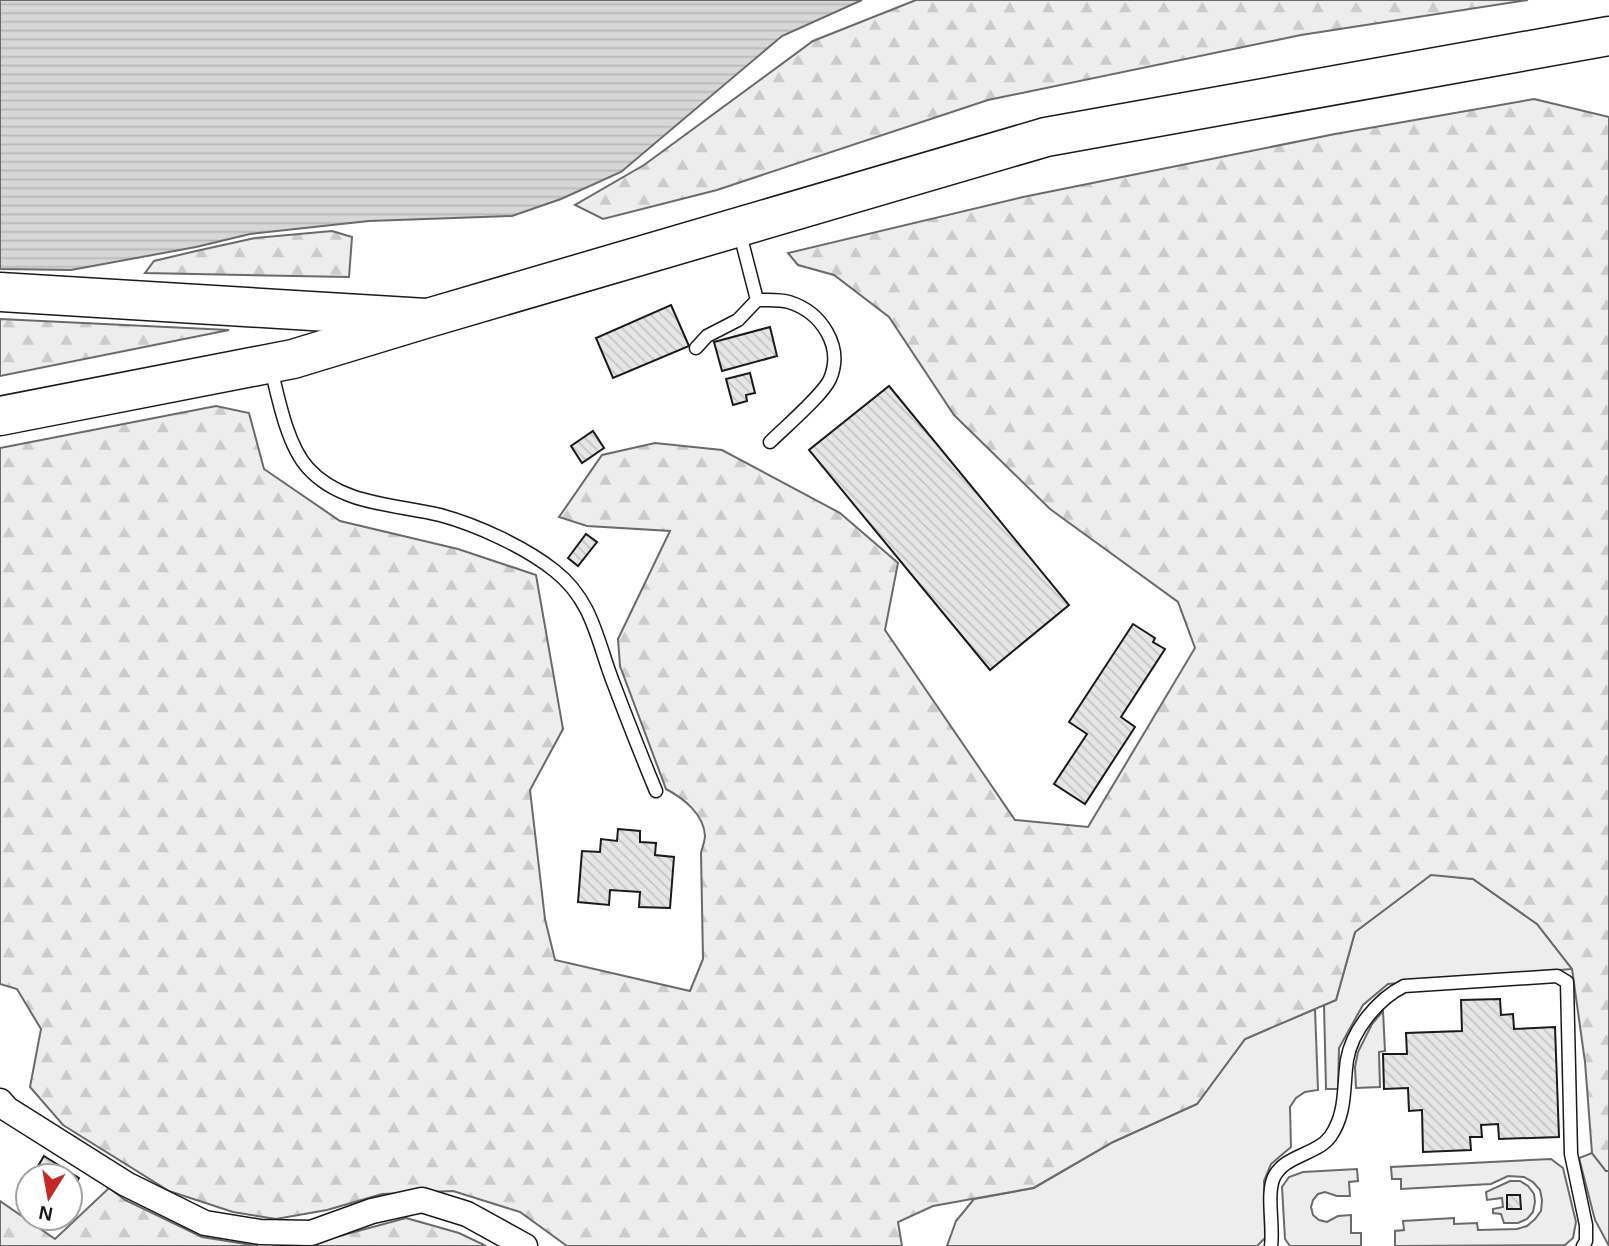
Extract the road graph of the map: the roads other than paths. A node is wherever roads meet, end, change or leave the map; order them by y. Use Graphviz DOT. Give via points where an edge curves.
graph roads {
  1 [pos="1609,36"];
  2 [pos="738,227"];
  3 [pos="0,292"];
  4 [pos="757,300"];
  5 [pos="428,318"];
  6 [pos="696,348"];
  7 [pos="281,362"];
  8 [pos="0,416"];
  9 [pos="770,442"];
  10 [pos="656,791"];
  11 [pos="0,1101"];
  12 [pos="525,1246"];
  13 [pos="1270,1246"];
  14 [pos="1583,1246"];
  1 -- 2 [label="main road" via="1046,137"];
  2 -- 4 [label="lane"];
  2 -- 5 [label="main road"];
  3 -- 5 [label="main road"];
  4 -- 6 [label="lane" via="738,320 707,336"];
  4 -- 9 [label="lane" via="788,302 807,311 827,328 834,356 830,380"];
  5 -- 7 [label="main road"];
  7 -- 8 [label="main road"];
  7 -- 10 [label="lane" via="292,439 306,467 342,492 363,500 472,525 555,571 572,589 600,638"];
  11 -- 12 [label="street" via="127,1184 205,1223 260,1232 311,1233 372,1211 422,1200 467,1214"];
  13 -- 14 [label="lane" via="1273,1179 1279,1169 1329,1139 1342,1115 1354,1039 1387,995 1404,986 1558,976 1567,982 1571,1154 1586,1226"];
}
